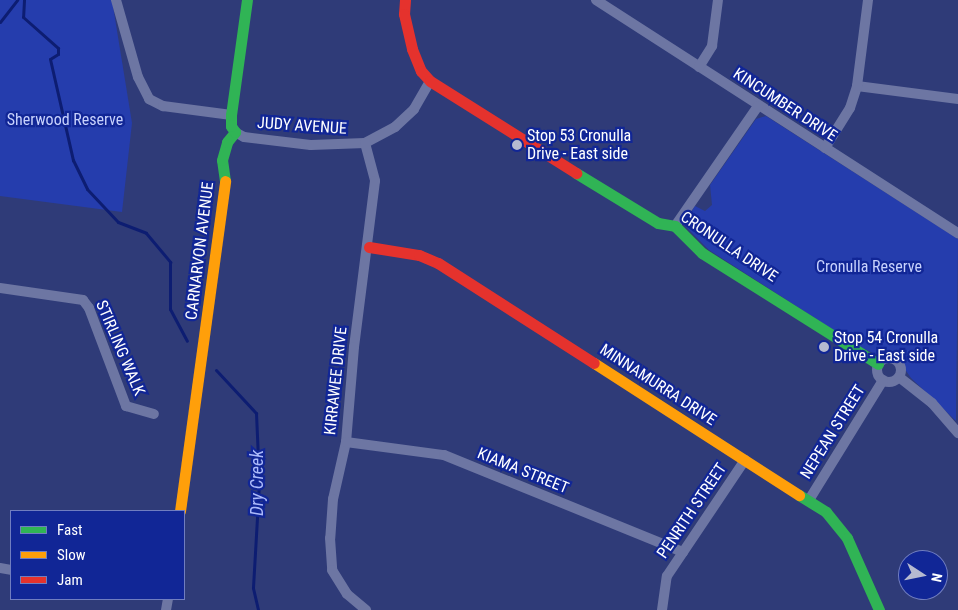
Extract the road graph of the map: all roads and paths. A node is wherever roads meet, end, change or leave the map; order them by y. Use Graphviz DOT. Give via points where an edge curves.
graph roads {
  1 [pos="116,0"];
  2 [pos="247,0"];
  3 [pos="405,0"];
  4 [pos="596,0"];
  5 [pos="718,0"];
  6 [pos="868,0"];
  7 [pos="699,67"];
  8 [pos="430,81"];
  9 [pos="857,86"];
  10 [pos="958,99"];
  11 [pos="758,106"];
  12 [pos="231,115"];
  13 [pos="235,132"];
  14 [pos="365,143"];
  15 [pos="825,148"];
  16 [pos="675,226"];
  17 [pos="958,233"];
  18 [pos="368,247"];
  19 [pos="0,288"];
  20 [pos="878,364"];
  21 [pos="899,377"];
  22 [pos="883,380"];
  23 [pos="154,414"];
  24 [pos="958,433"];
  25 [pos="346,442"];
  26 [pos="745,460"];
  27 [pos="809,500"];
  28 [pos="180,510"];
  29 [pos="683,552"];
  30 [pos="366,610"];
  31 [pos="662,610"];
  32 [pos="879,610"];
  1 -- 12 [label="street" via="138,77 149,99 163,106"];
  2 -- 12 [label="street"];
  3 -- 8 [label="street, CRONULLA DRIVE" via="404,14 412,49 421,71"];
  4 -- 7 [label="street, KINCUMBER DRIVE"];
  5 -- 7 [label="street" via="712,46"];
  6 -- 9 [label="street"];
  7 -- 11 [label="street, KINCUMBER DRIVE"];
  8 -- 14 [label="street, JUDY AVENUE" via="414,109 395,127"];
  8 -- 16 [label="street, CRONULLA DRIVE" via="639,212 658,223"];
  9 -- 10 [label="street"];
  9 -- 15 [label="street" via="850,108"];
  11 -- 15 [label="street, KINCUMBER DRIVE"];
  11 -- 16 [label="street"];
  12 -- 13 [label="street" via="231,126"];
  13 -- 14 [label="street, JUDY AVENUE" via="244,138 311,145"];
  13 -- 28 [label="street, CARNARVON AVENUE" via="227,142 222,160 226,186"];
  14 -- 18 [label="street, KIRRAWEE DRIVE" via="375,181"];
  15 -- 17 [label="street, KINCUMBER DRIVE"];
  16 -- 20 [label="street, CRONULLA DRIVE" via="702,253"];
  18 -- 25 [label="street, KIRRAWEE DRIVE" via="354,347"];
  18 -- 26 [label="street, MINNAMURRA DRIVE" via="418,255 438,263"];
  19 -- 23 [label="street, STIRLING WALK" via="83,300 89,308 126,406"];
  20 -- 21 [label="street" via="889,358 895,360 899,364"];
  20 -- 22 [label="street" via="878,376"];
  21 -- 22 [label="street" via="894,381"];
  21 -- 24 [label="street" via="932,403"];
  22 -- 27 [label="street, NEPEAN STREET"];
  25 -- 29 [label="street, KIAMA STREET" via="444,455"];
  25 -- 30 [label="street, KIRRAWEE DRIVE" via="333,499 332,570 347,594"];
  26 -- 27 [label="street, MINNAMURRA DRIVE"];
  26 -- 29 [label="street, PENRITH STREET"];
  27 -- 32 [label="street, MINNAMURRA DRIVE" via="826,512 841,529"];
  29 -- 31 [label="street, PENRITH STREET" via="666,576"];
}
